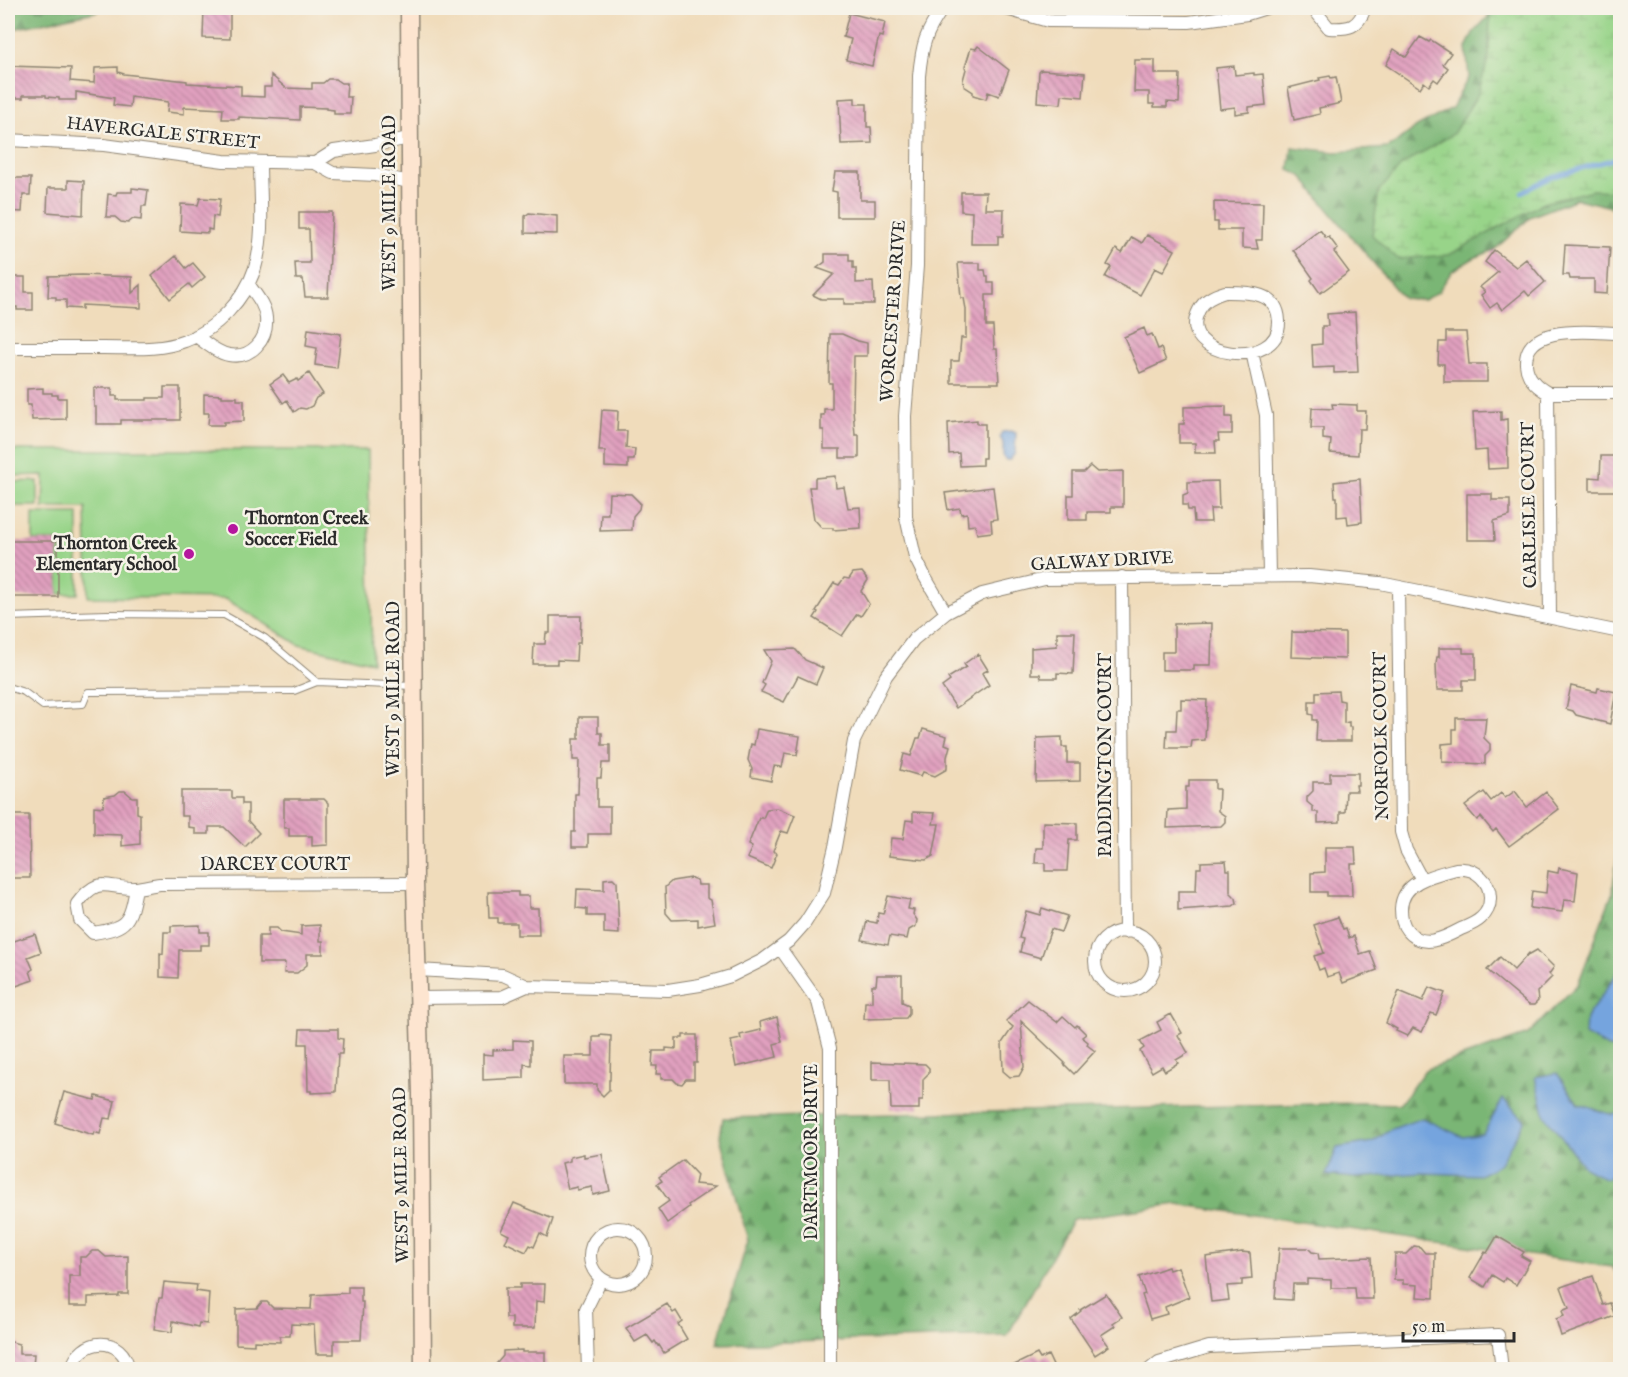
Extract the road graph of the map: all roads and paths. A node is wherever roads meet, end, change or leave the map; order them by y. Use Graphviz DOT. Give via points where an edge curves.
graph roads {
  1 [pos="409,8"];
  2 [pos="943,8"];
  3 [pos="1003,8"];
  4 [pos="1266,8"];
  5 [pos="1313,8"];
  6 [pos="1365,8"];
  7 [pos="409,138"];
  8 [pos="8,140"];
  9 [pos="260,163"];
  10 [pos="315,163"];
  11 [pos="410,182"];
  12 [pos="249,285"];
  13 [pos="1620,333"];
  14 [pos="196,336"];
  15 [pos="8,348"];
  16 [pos="1252,352"];
  17 [pos="1548,393"];
  18 [pos="1620,393"];
  19 [pos="1269,576"];
  20 [pos="1122,577"];
  21 [pos="1398,586"];
  22 [pos="946,613"];
  23 [pos="8,616"];
  24 [pos="1550,617"];
  25 [pos="1620,632"];
  26 [pos="317,682"];
  27 [pos="414,686"];
  28 [pos="8,687"];
  29 [pos="1422,880"];
  30 [pos="415,883"];
  31 [pos="136,888"];
  32 [pos="1125,932"];
  33 [pos="780,948"];
  34 [pos="418,970"];
  35 [pos="527,986"];
  36 [pos="418,998"];
  37 [pos="601,1279"];
  38 [pos="71,1370"];
  39 [pos="129,1370"];
  40 [pos="423,1370"];
  41 [pos="588,1370"];
  42 [pos="830,1370"];
  43 [pos="1149,1370"];
  44 [pos="1502,1370"];
  1 -- 7 [label="street, WEST 9 MILE ROAD"];
  2 -- 22 [label="street, WORCESTER DRIVE" via="928,29 921,51 917,266 904,469 906,517 915,557"];
  3 -- 4 [label="street" via="1048,21 1177,22"];
  5 -- 6 [label="street" via="1329,28 1348,29 1361,19"];
  7 -- 10 [label="street, HAVERGALE STREET" via="334,151"];
  7 -- 11 [label="street, WEST 9 MILE ROAD"];
  8 -- 9 [label="street, HAVERGALE STREET" via="104,145"];
  9 -- 10 [label="street, HAVERGALE STREET"];
  9 -- 12 [label="street" via="259,237"];
  10 -- 11 [label="street, HAVERGALE STREET" via="333,173"];
  11 -- 27 [label="street, WEST 9 MILE ROAD"];
  12 -- 14 [label="street" via="227,313"];
  12 -- 14 [label="street" via="266,317 265,332 253,350 229,355"];
  13 -- 17 [label="street" via="1558,333 1538,339 1526,364 1537,387"];
  14 -- 15 [label="street" via="156,348"];
  16 -- 16 [label="street" via="1268,346 1277,332 1278,316 1272,303 1261,295 1246,292 1225,292 1208,299 1197,312 1196,321 1204,343 1223,352"];
  16 -- 19 [label="street" via="1266,415"];
  17 -- 18 [label="street"];
  17 -- 24 [label="street, CARLISLE COURT"];
  19 -- 20 [label="street, GALWAY DRIVE"];
  19 -- 21 [label="street, GALWAY DRIVE" via="1342,578"];
  20 -- 22 [label="street, GALWAY DRIVE" via="1045,579 982,594"];
  20 -- 32 [label="street, PADDINGTON COURT"];
  21 -- 24 [label="street, GALWAY DRIVE"];
  21 -- 29 [label="street, NORFOLK COURT" via="1401,832"];
  22 -- 33 [label="street, GALWAY DRIVE" via="914,639 886,676 864,716 854,741 824,893 805,923"];
  23 -- 26 [label="lane" via="224,615 265,638"];
  24 -- 25 [label="street, GALWAY DRIVE"];
  26 -- 27 [label="lane"];
  26 -- 28 [label="lane" via="294,691 87,692 83,704 43,706 24,692"];
  27 -- 30 [label="street, WEST 9 MILE ROAD"];
  29 -- 29 [label="street" via="1408,888 1402,902 1403,924 1418,939 1443,938 1479,920 1488,909 1489,889 1472,870 1456,869"];
  30 -- 31 [label="street, DARCEY COURT" via="160,884"];
  30 -- 34 [label="street, WEST 9 MILE ROAD"];
  31 -- 31 [label="street, DARCEY COURT" via="104,884 87,890 77,904 80,920 93,933 114,930 130,916"];
  32 -- 32 [label="street" via="1107,936 1094,960 1099,978 1114,990 1125,992 1144,985 1155,967 1152,946 1136,932"];
  33 -- 35 [label="street, GALWAY DRIVE" via="731,976 689,987 668,990"];
  33 -- 42 [label="street, DARTMOOR DRIVE" via="818,1002 830,1048"];
  34 -- 35 [label="street, GALWAY DRIVE" via="503,975"];
  34 -- 36 [label="street, WEST 9 MILE ROAD"];
  35 -- 36 [label="street, GALWAY DRIVE" via="502,997"];
  36 -- 40 [label="street, WEST 9 MILE ROAD"];
  37 -- 37 [label="street" via="591,1263 592,1244 598,1236 615,1228 633,1233 644,1248 640,1273 626,1283"];
  37 -- 41 [label="street" via="586,1309"];
  38 -- 39 [label="street" via="82,1349 104,1343 123,1354"];
  43 -- 44 [label="street" via="1159,1362 1209,1347 1498,1335"];
}
